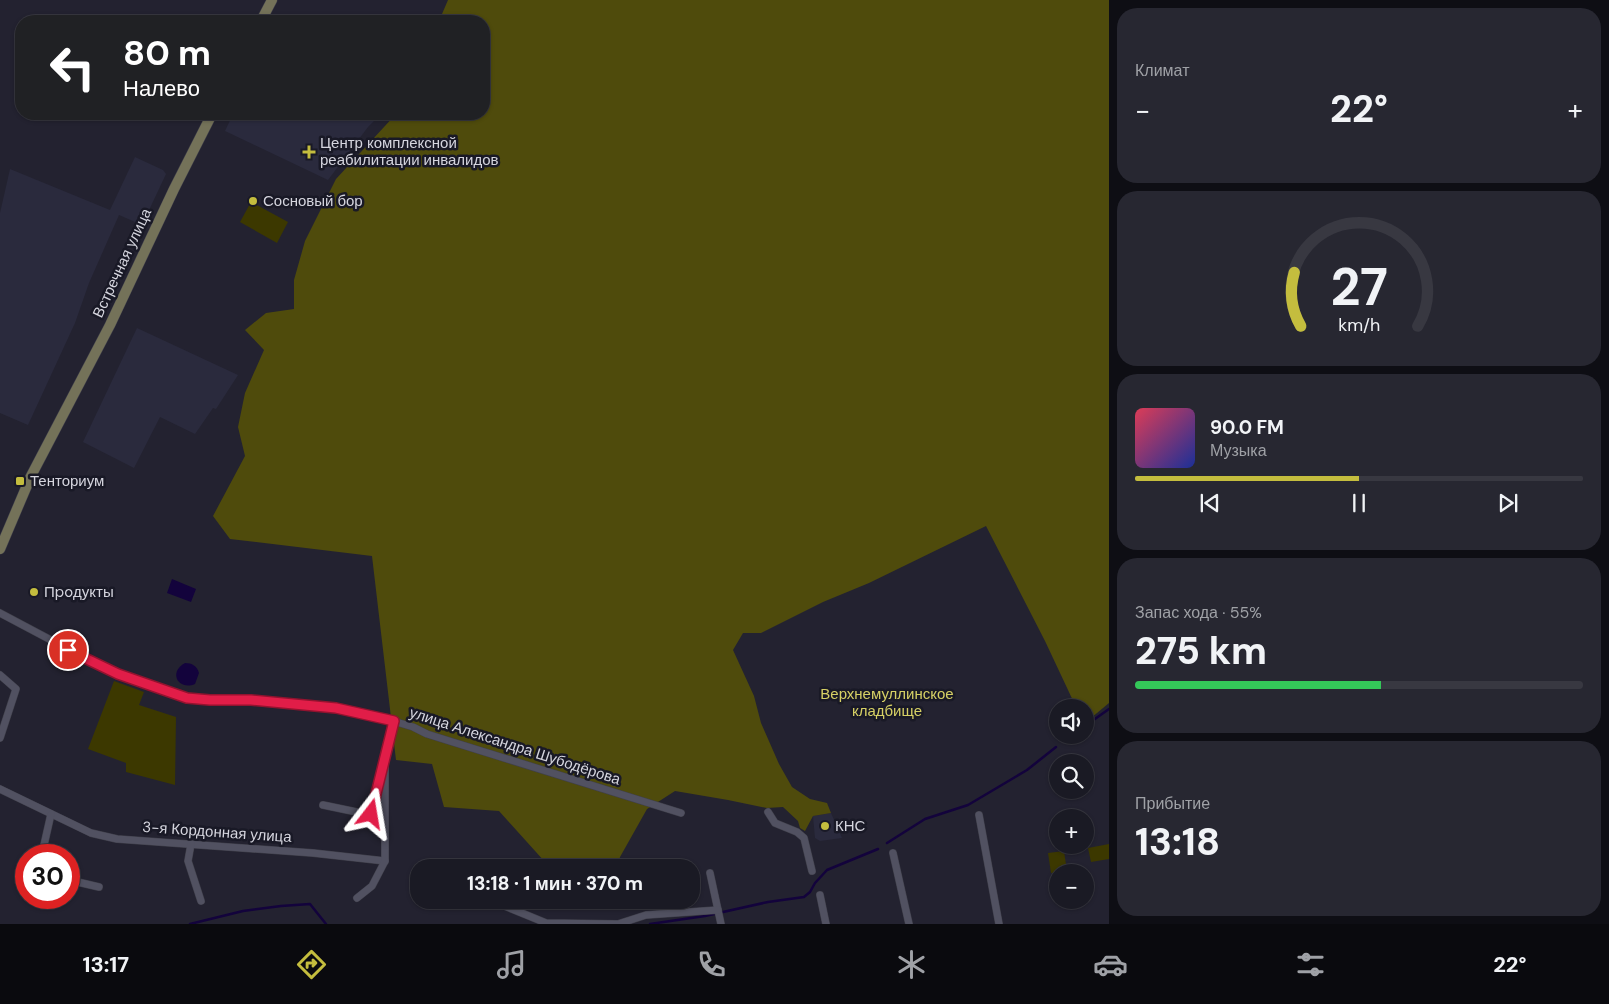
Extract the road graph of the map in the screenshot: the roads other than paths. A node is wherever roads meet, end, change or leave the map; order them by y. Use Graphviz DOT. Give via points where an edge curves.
graph roads {
  1 [pos="272,0"];
  2 [pos="264,15"];
  3 [pos="209,120"];
  4 [pos="0,549"];
  5 [pos="0,613"];
  6 [pos="0,675"];
  7 [pos="394,721"];
  8 [pos="0,738"];
  9 [pos="385,759"];
  10 [pos="0,789"];
  11 [pos="323,805"];
  12 [pos="768,812"];
  13 [pos="681,813"];
  14 [pos="51,814"];
  15 [pos="979,815"];
  16 [pos="44,844"];
  17 [pos="191,844"];
  18 [pos="893,853"];
  19 [pos="385,861"];
  20 [pos="812,871"];
  21 [pos="710,873"];
  22 [pos="80,883"];
  23 [pos="99,887"];
  24 [pos="820,895"];
  25 [pos="357,898"];
  26 [pos="201,901"];
  27 [pos="512,909"];
  28 [pos="718,910"];
  29 [pos="721,924"];
  30 [pos="826,924"];
  31 [pos="908,924"];
  32 [pos="999,924"];
  1 -- 2 [label="main road"];
  3 -- 4 [label="main road, Встречная улица" via="110,325 27,485"];
  5 -- 7 [label="street, улица Александра Шубодёрова" via="98,665 182,696 200,700 251,700 336,708"];
  6 -- 8 [label="street" via="16,689"];
  7 -- 9 [label="street"];
  7 -- 13 [label="street, улица Александра Шубодёрова"];
  9 -- 11 [label="street" via="371,814"];
  9 -- 19 [label="street"];
  10 -- 14 [label="street, 3-я Кордонная улица"];
  12 -- 20 [label="street" via="777,824 804,838"];
  14 -- 16 [label="street"];
  14 -- 17 [label="street, 3-я Кордонная улица" via="91,833 108,837"];
  15 -- 32 [label="street"];
  17 -- 19 [label="street, 3-я Кордонная улица"];
  17 -- 26 [label="street" via="188,862"];
  18 -- 31 [label="street"];
  19 -- 25 [label="street" via="372,886"];
  21 -- 28 [label="street"];
  22 -- 23 [label="street"];
  24 -- 30 [label="street"];
  27 -- 28 [label="street" via="546,923 618,924 646,915"];
  28 -- 29 [label="street"];
}
